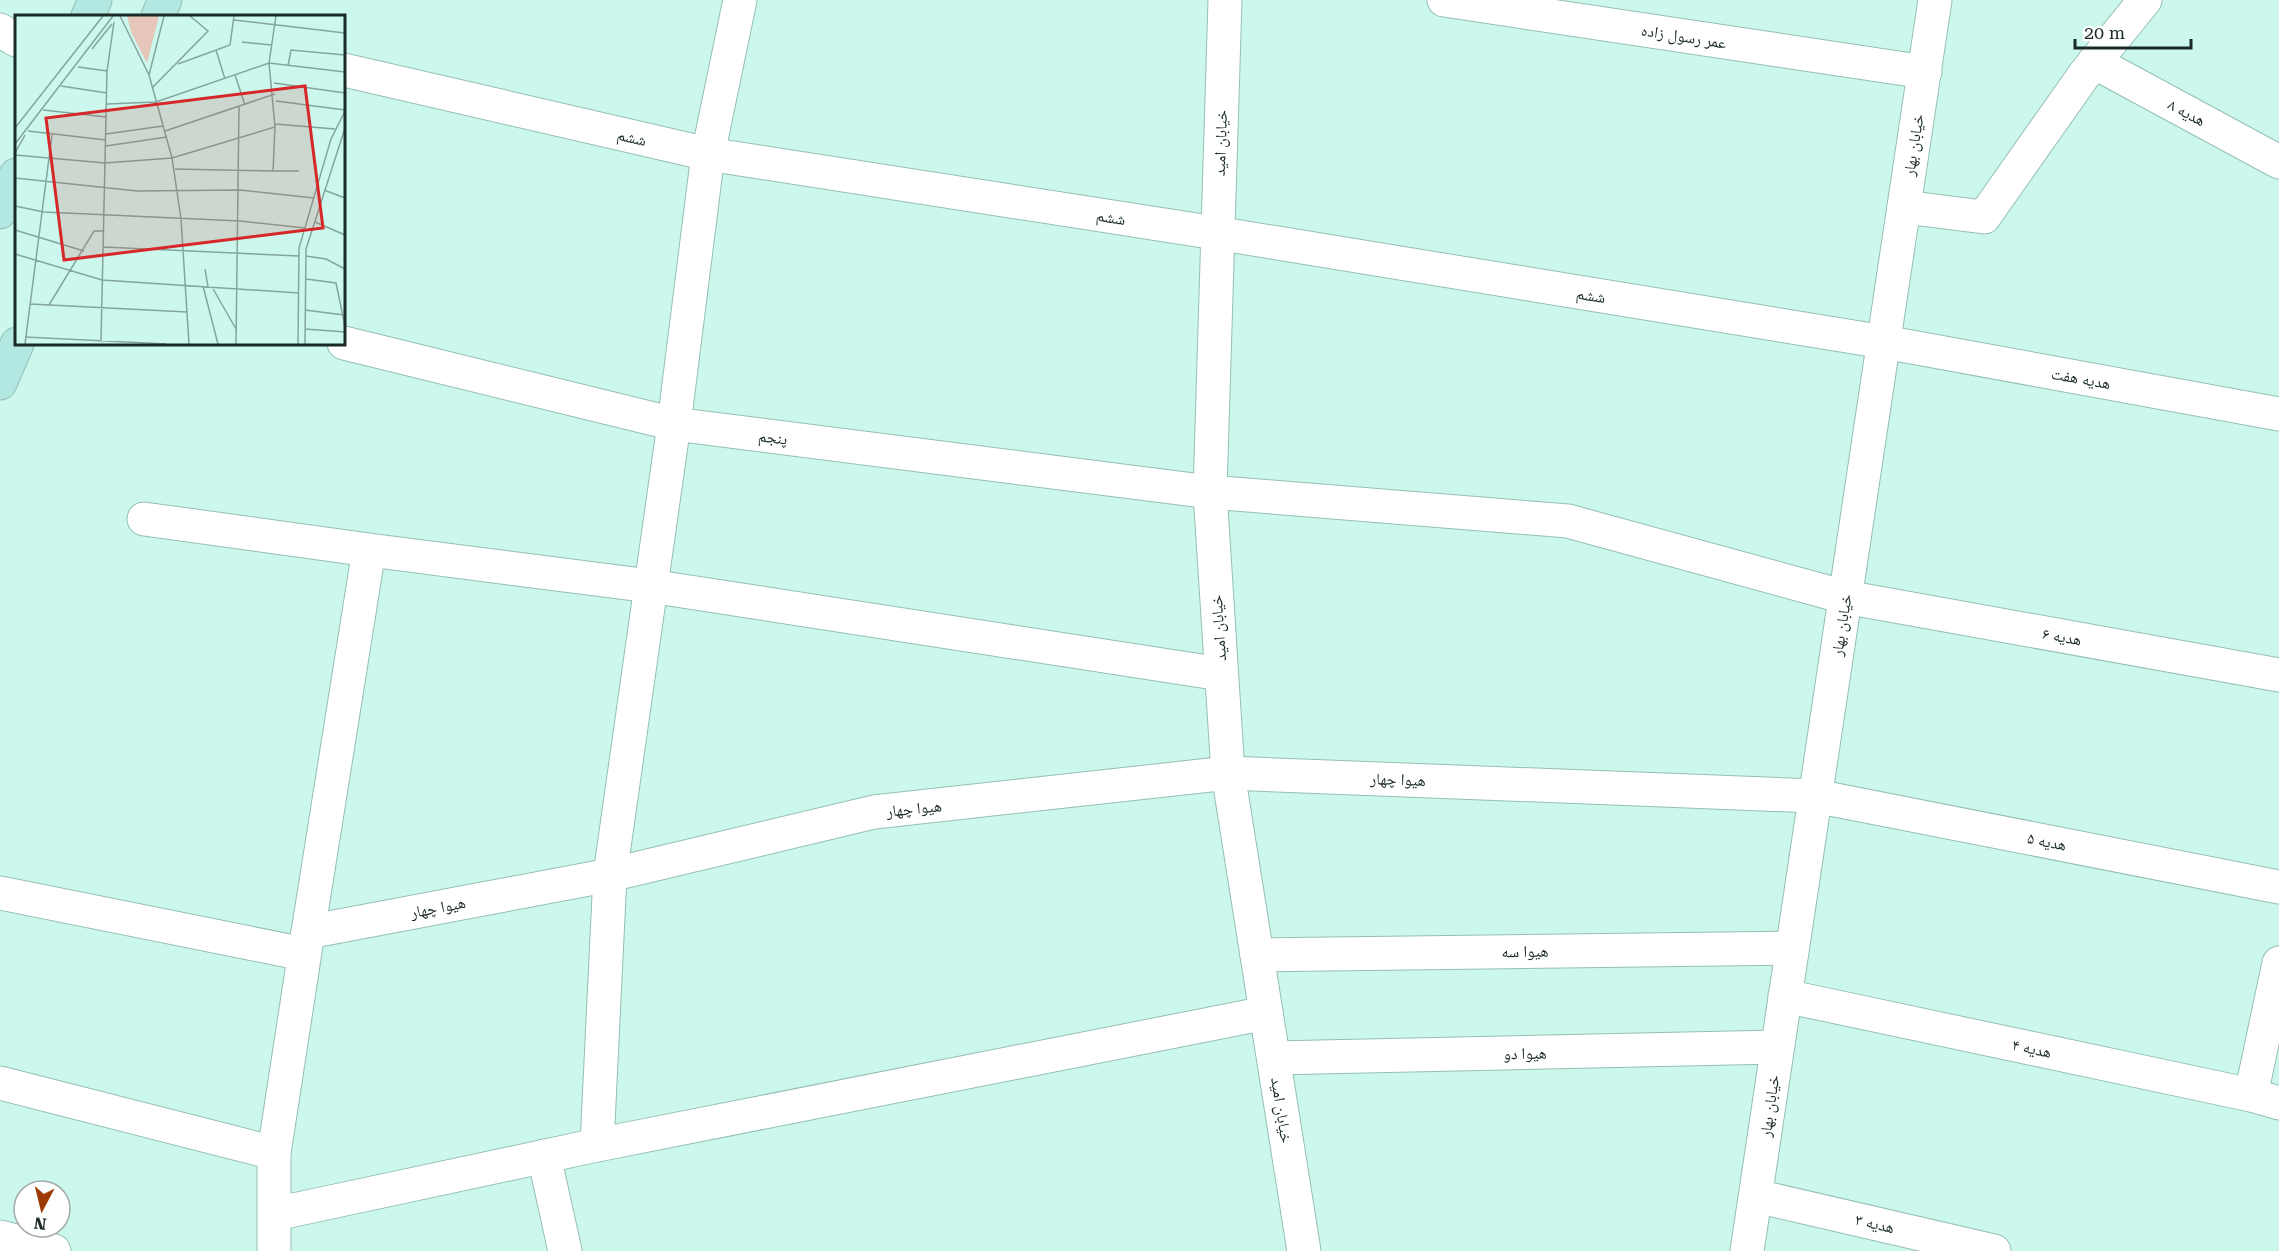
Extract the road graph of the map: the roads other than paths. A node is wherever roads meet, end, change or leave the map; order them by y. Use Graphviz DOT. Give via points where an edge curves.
graph roads {
  1 [pos="95,0"];
  2 [pos="165,0"];
  3 [pos="740,0"];
  4 [pos="1225,0"];
  5 [pos="1444,0"];
  6 [pos="1935,0"];
  7 [pos="2145,0"];
  8 [pos="88,15"];
  9 [pos="158,15"];
  10 [pos="0,30"];
  11 [pos="15,39"];
  12 [pos="2094,62"];
  13 [pos="345,70"];
  14 [pos="1924,72"];
  15 [pos="708,154"];
  16 [pos="2279,162"];
  17 [pos="15,177"];
  18 [pos="1904,207"];
  19 [pos="0,212"];
  20 [pos="1216,233"];
  21 [pos="1884,342"];
  22 [pos="345,343"];
  23 [pos="17,345"];
  24 [pos="0,383"];
  25 [pos="2279,414"];
  26 [pos="674,424"];
  27 [pos="1210,492"];
  28 [pos="144,519"];
  29 [pos="369,550"];
  30 [pos="650,586"];
  31 [pos="1845,597"];
  32 [pos="1221,674"];
  33 [pos="2279,675"];
  34 [pos="1228,773"];
  35 [pos="1815,796"];
  36 [pos="610,875"];
  37 [pos="2279,887"];
  38 [pos="0,893"];
  39 [pos="306,943"];
  40 [pos="1792,948"];
  41 [pos="1257,955"];
  42 [pos="2279,963"];
  43 [pos="1785,996"];
  44 [pos="1266,1013"];
  45 [pos="1777,1047"];
  46 [pos="1274,1058"];
  47 [pos="0,1083"];
  48 [pos="2265,1099"];
  49 [pos="597,1145"];
  50 [pos="274,1153"];
  51 [pos="544,1155"];
  52 [pos="1756,1196"];
  53 [pos="275,1214"];
  54 [pos="0,1237"];
  55 [pos="54,1251"];
  56 [pos="274,1251"];
  57 [pos="565,1251"];
  58 [pos="1304,1251"];
  59 [pos="1747,1251"];
  60 [pos="1994,1251"];
  1 -- 8 [label="main road"];
  2 -- 9 [label="main road"];
  3 -- 15 [label="street"];
  4 -- 20 [label="street, خیابان امید"];
  5 -- 14 [label="street, عمر رسول زاده"];
  6 -- 14 [label="street, خیابان بهار"];
  7 -- 12 [label="street"];
  10 -- 11 [label="street"];
  12 -- 16 [label="street, هدیه ۸"];
  12 -- 18 [label="street" via="1984,217"];
  13 -- 15 [label="street, ششم"];
  14 -- 18 [label="street, خیابان بهار"];
  15 -- 20 [label="street, ششم"];
  15 -- 26 [label="street"];
  17 -- 19 [label="main road"];
  18 -- 21 [label="street, خیابان بهار"];
  20 -- 21 [label="street, ششم"];
  20 -- 27 [label="street, خیابان امید"];
  21 -- 25 [label="street, هدیه هفت"];
  21 -- 31 [label="street, خیابان بهار"];
  22 -- 26 [label="street, پنجم"];
  23 -- 24 [label="main road"];
  26 -- 27 [label="street, پنجم"];
  26 -- 30 [label="street"];
  27 -- 31 [label="street, پنجم" via="1568,521"];
  27 -- 32 [label="street, خیابان امید"];
  28 -- 29 [label="street"];
  29 -- 30 [label="street"];
  29 -- 39 [label="street"];
  30 -- 32 [label="street"];
  30 -- 36 [label="street"];
  31 -- 33 [label="street, هدیه ۶"];
  31 -- 35 [label="street, خیابان بهار"];
  32 -- 34 [label="street, خیابان امید"];
  34 -- 35 [label="street, هیوا چهار"];
  34 -- 36 [label="street, هیوا چهار" via="874,812"];
  34 -- 41 [label="street, خیابان امید"];
  35 -- 37 [label="street, هدیه ۵"];
  35 -- 40 [label="street, خیابان بهار"];
  36 -- 39 [label="street, هیوا چهار"];
  36 -- 49 [label="street"];
  38 -- 39 [label="street"];
  39 -- 50 [label="street"];
  40 -- 41 [label="street, هیوا سه"];
  40 -- 43 [label="street, خیابان بهار"];
  41 -- 44 [label="street, خیابان امید"];
  42 -- 48 [label="street"];
  43 -- 45 [label="street, خیابان بهار"];
  43 -- 48 [label="street, هدیه ۴"];
  44 -- 46 [label="street, خیابان امید"];
  44 -- 49 [label="street"];
  45 -- 46 [label="street, هیوا دو"];
  45 -- 52 [label="street, خیابان بهار"];
  46 -- 58 [label="street, خیابان امید"];
  47 -- 50 [label="street"];
  49 -- 51 [label="street"];
  50 -- 53 [label="street"];
  51 -- 53 [label="street"];
  51 -- 57 [label="street"];
  52 -- 59 [label="street, خیابان بهار"];
  52 -- 60 [label="street, هدیه ۳"];
  53 -- 56 [label="street"];
  54 -- 55 [label="street"];
}
